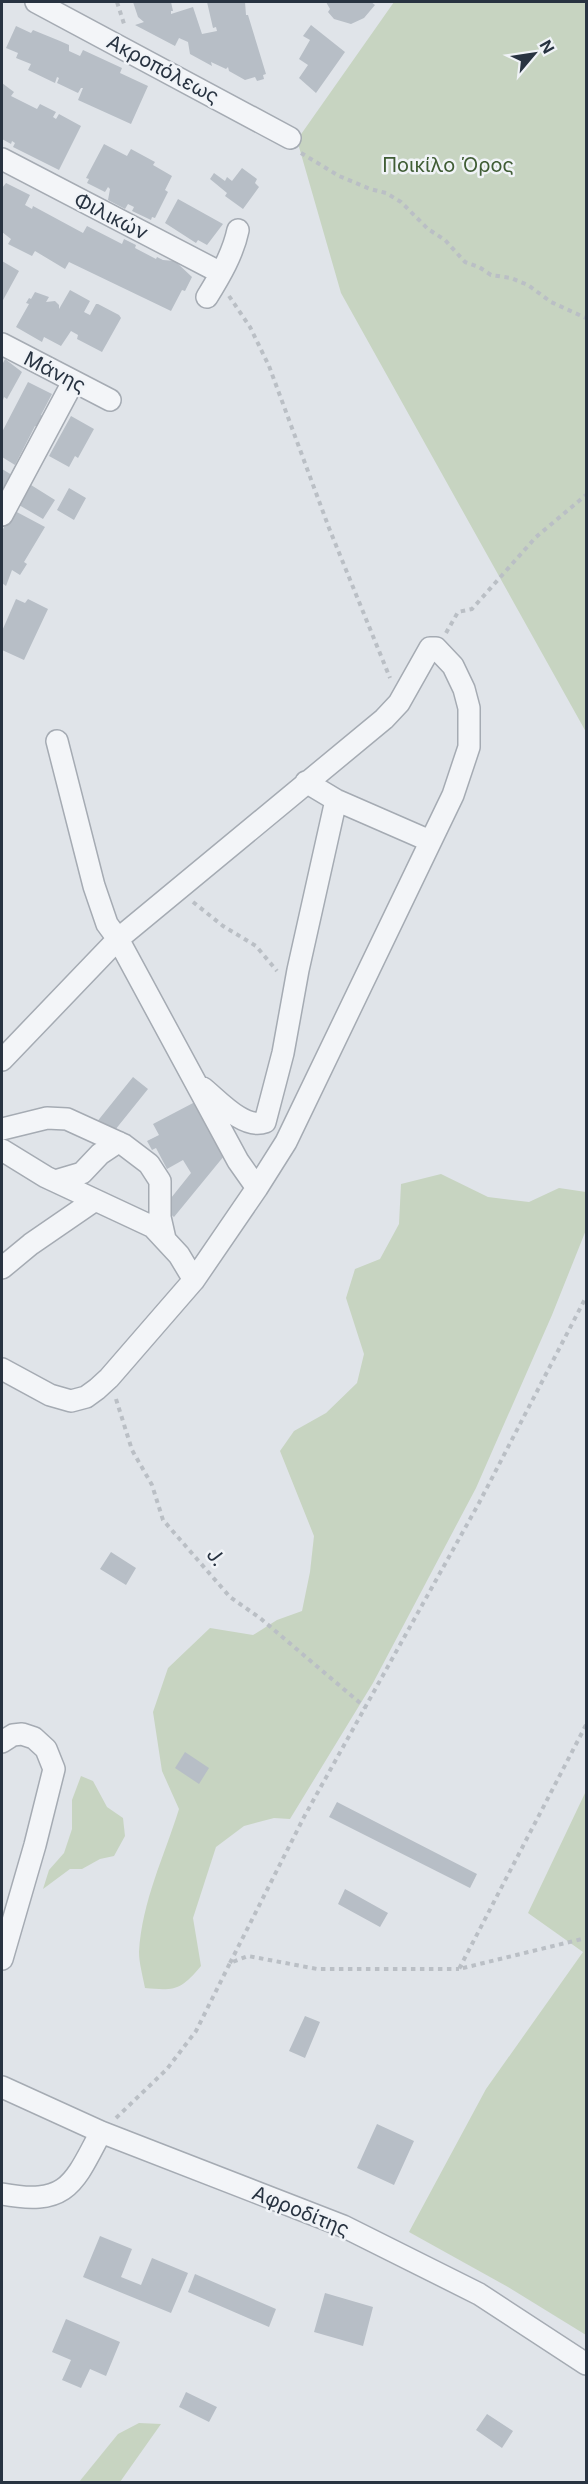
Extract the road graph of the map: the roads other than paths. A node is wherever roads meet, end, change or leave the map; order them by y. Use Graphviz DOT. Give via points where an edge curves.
graph roads {
  1 [pos="36,2"];
  2 [pos="290,138"];
  3 [pos="2,159"];
  4 [pos="238,230"];
  5 [pos="2,344"];
  6 [pos="73,382"];
  7 [pos="110,400"];
  8 [pos="2,515"];
  9 [pos="57,741"];
  10 [pos="306,782"];
  11 [pos="336,800"];
  12 [pos="430,841"];
  13 [pos="118,939"];
  14 [pos="2,1060"];
  15 [pos="194,1080"];
  16 [pos="2,1129"];
  17 [pos="118,1142"];
  18 [pos="2,1150"];
  19 [pos="55,1181"];
  20 [pos="257,1188"];
  21 [pos="95,1200"];
  22 [pos="165,1239"];
  23 [pos="2,1268"];
  24 [pos="194,1280"];
  25 [pos="2,1369"];
  26 [pos="2,1742"];
  27 [pos="9,1911"];
  28 [pos="2,1959"];
  29 [pos="2,2087"];
  30 [pos="102,2132"];
  31 [pos="2,2194"];
  32 [pos="586,2364"];
  1 -- 2 [label="street, Ακροπόλεως"];
  3 -- 4 [label="street, Φιλικών" via="215,284"];
  5 -- 6 [label="street, Μάνης"];
  6 -- 7 [label="street, Μάνης"];
  6 -- 8 [label="street"];
  9 -- 13 [label="street" via="94,886 107,924"];
  10 -- 11 [label="street"];
  10 -- 12 [label="street" via="384,719 399,703 425,653 436,648 453,666 464,689 470,730 469,747 453,795"];
  10 -- 13 [label="street"];
  11 -- 12 [label="street"];
  11 -- 15 [label="street" via="284,1053 265,1122 244,1120"];
  12 -- 20 [label="street" via="304,1107"];
  13 -- 14 [label="street"];
  13 -- 15 [label="street"];
  15 -- 20 [label="street"];
  16 -- 17 [label="street" via="47,1118 67,1119"];
  17 -- 19 [label="street" via="82,1173"];
  17 -- 22 [label="street" via="149,1164 160,1181 160,1217"];
  18 -- 19 [label="street"];
  19 -- 21 [label="street"];
  20 -- 24 [label="street"];
  21 -- 22 [label="street" via="153,1227"];
  21 -- 23 [label="street"];
  22 -- 24 [label="street"];
  24 -- 25 [label="street" via="109,1378 86,1397 71,1401 50,1395"];
  26 -- 27 [label="street" via="22,1734 34,1738 46,1749 54,1769"];
  27 -- 28 [label="street"];
  29 -- 30 [label="street, Αφροδίτης"];
  30 -- 31 [label="street" via="75,2179 54,2195 26,2199"];
  30 -- 32 [label="street, Αφροδίτης" via="343,2226 479,2294"];
}
